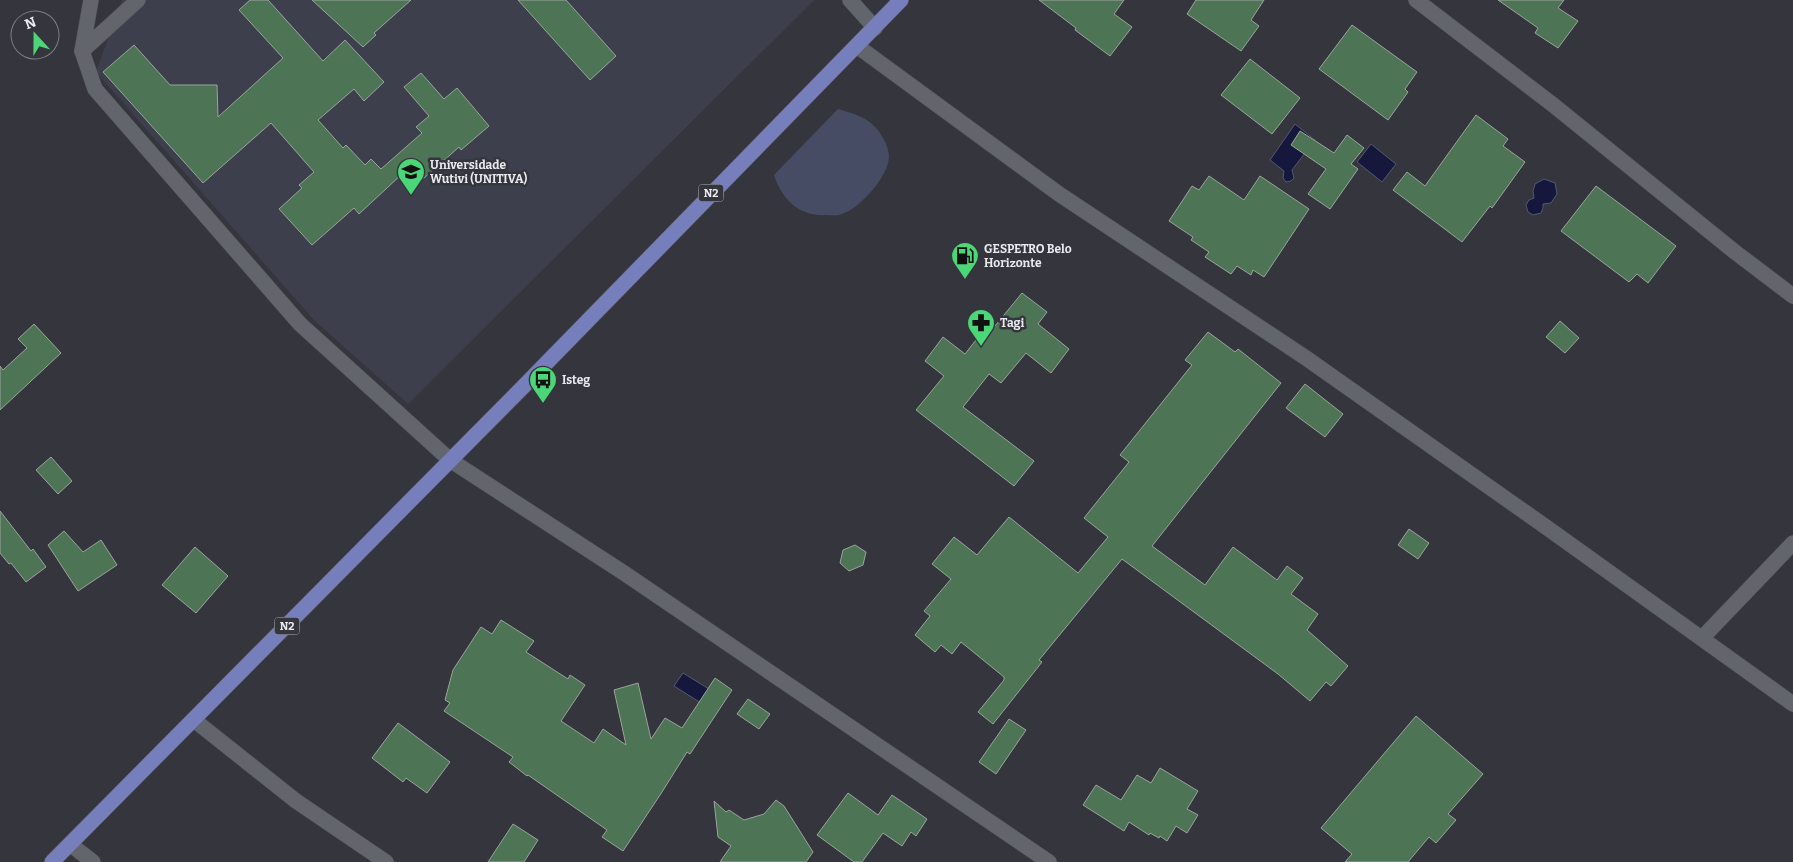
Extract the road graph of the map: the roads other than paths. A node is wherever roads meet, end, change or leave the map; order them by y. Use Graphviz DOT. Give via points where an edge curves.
graph roads {
  1 [pos="90,0"];
  2 [pos="138,0"];
  3 [pos="850,0"];
  4 [pos="902,0"];
  5 [pos="1416,0"];
  6 [pos="875,28"];
  7 [pos="857,46"];
  8 [pos="82,51"];
  9 [pos="1793,296"];
  10 [pos="450,460"];
  11 [pos="1793,543"];
  12 [pos="1702,638"];
  13 [pos="1793,704"];
  14 [pos="194,720"];
  15 [pos="70,844"];
  16 [pos="52,862"];
  17 [pos="93,862"];
  18 [pos="386,862"];
  19 [pos="1049,862"];
  1 -- 8 [label="street"];
  2 -- 8 [label="street"];
  3 -- 6 [label="street"];
  4 -- 6 [label="main road, N2"];
  5 -- 9 [label="street"];
  6 -- 7 [label="main road, N2"];
  7 -- 10 [label="main road, N2"];
  7 -- 12 [label="street" via="1059,194 1306,358"];
  8 -- 10 [label="street" via="95,89 300,324"];
  10 -- 14 [label="main road, N2"];
  10 -- 19 [label="street" via="624,573"];
  11 -- 12 [label="street"];
  12 -- 13 [label="street"];
  14 -- 15 [label="main road, N2"];
  14 -- 18 [label="street" via="296,801"];
  15 -- 16 [label="main road, N2"];
  15 -- 17 [label="street"];
}
